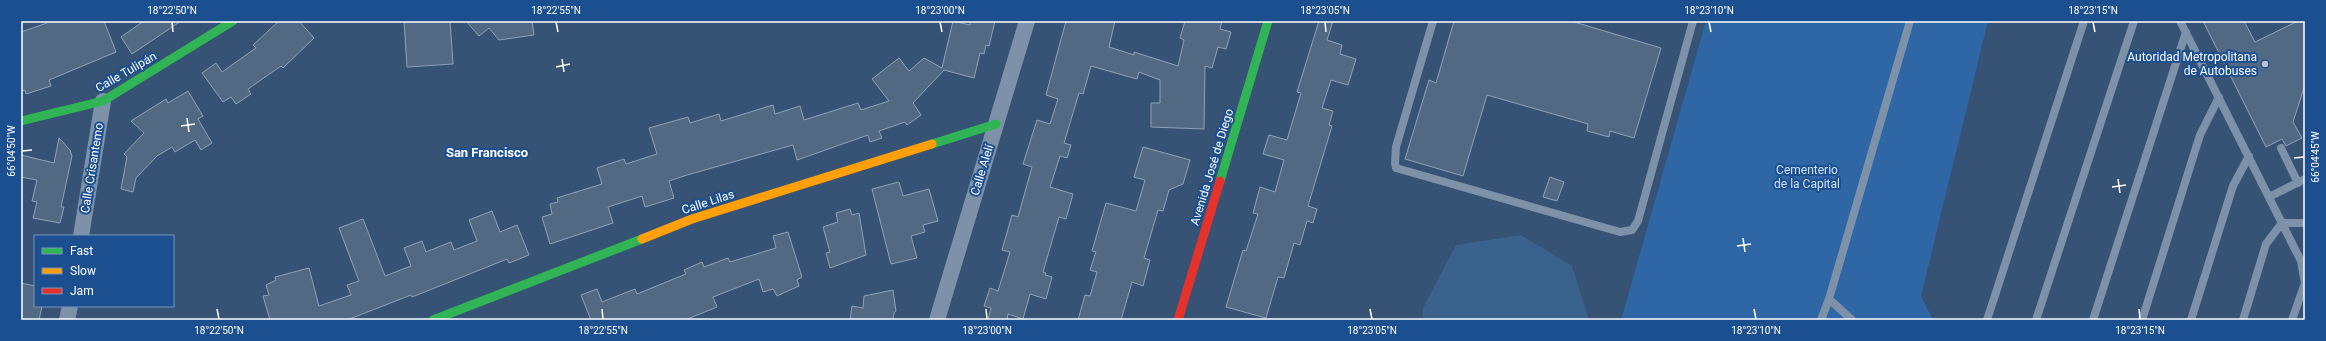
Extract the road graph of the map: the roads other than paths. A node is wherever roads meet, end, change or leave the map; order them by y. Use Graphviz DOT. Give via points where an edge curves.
graph roads {
  1 [pos="233,21"];
  2 [pos="1027,21"];
  3 [pos="1268,21"];
  4 [pos="1433,21"];
  5 [pos="1693,21"];
  6 [pos="1910,21"];
  7 [pos="2084,21"];
  8 [pos="2134,21"];
  9 [pos="2180,21"];
  10 [pos="2186,32"];
  11 [pos="2219,97"];
  12 [pos="103,101"];
  13 [pos="21,121"];
  14 [pos="996,124"];
  15 [pos="2281,148"];
  16 [pos="2248,156"];
  17 [pos="2301,181"];
  18 [pos="2269,197"];
  19 [pos="2282,223"];
  20 [pos="2305,223"];
  21 [pos="81,235"];
  22 [pos="1829,299"];
  23 [pos="70,307"];
  24 [pos="67,320"];
  25 [pos="433,320"];
  26 [pos="937,320"];
  27 [pos="1178,320"];
  28 [pos="1821,320"];
  29 [pos="1852,320"];
  30 [pos="1986,320"];
  31 [pos="2036,320"];
  32 [pos="2093,320"];
  33 [pos="2142,320"];
  34 [pos="2191,320"];
  35 [pos="2243,320"];
  36 [pos="2292,320"];
  1 -- 12 [label="street, Calle Tulipán"];
  2 -- 14 [label="street, Calle Alelí"];
  3 -- 27 [label="street, Avenida José de Diego"];
  4 -- 5 [label="lane" via="1396,148 1396,168 1620,232 1632,230 1638,221"];
  6 -- 22 [label="lane"];
  7 -- 30 [label="lane"];
  8 -- 31 [label="lane"];
  9 -- 10 [label="lane"];
  10 -- 11 [label="lane"];
  10 -- 32 [label="lane"];
  11 -- 16 [label="lane"];
  11 -- 33 [label="lane" via="2200,135"];
  12 -- 13 [label="street, Calle Tulipán"];
  12 -- 21 [label="street, Calle Crisantemo"];
  14 -- 25 [label="street, Calle Lilas" via="692,219"];
  14 -- 26 [label="street, Calle Alelí"];
  15 -- 17 [label="lane"];
  16 -- 18 [label="lane"];
  16 -- 34 [label="lane" via="2233,186"];
  17 -- 18 [label="lane"];
  18 -- 19 [label="lane"];
  19 -- 20 [label="lane"];
  19 -- 35 [label="lane" via="2266,244"];
  19 -- 36 [label="lane" via="2301,261 2305,283"];
  22 -- 28 [label="lane"];
  22 -- 29 [label="lane"];
  23 -- 24 [label="street"];
}
